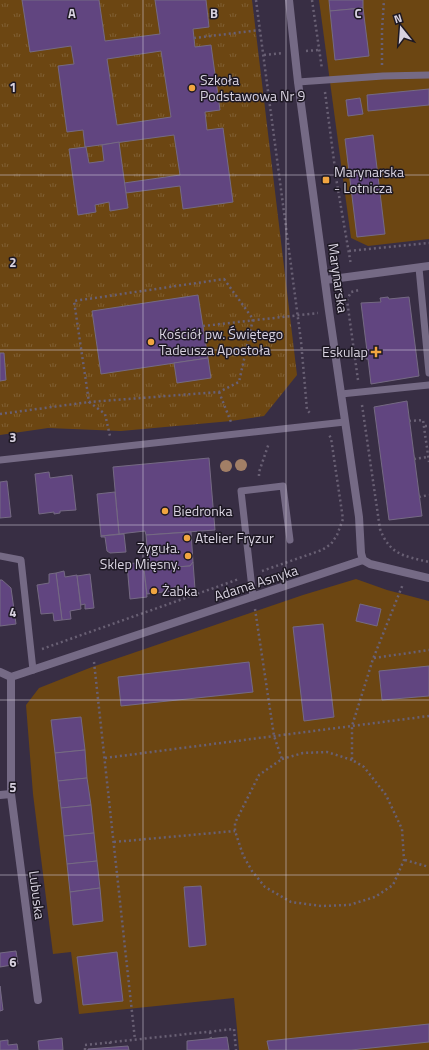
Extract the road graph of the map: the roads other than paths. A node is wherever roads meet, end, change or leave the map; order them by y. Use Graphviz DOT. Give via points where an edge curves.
graph roads {
  1 [pos="290,0"];
  2 [pos="429,75"];
  3 [pos="298,82"];
  4 [pos="429,266"];
  5 [pos="419,268"];
  6 [pos="325,280"];
  7 [pos="429,373"];
  8 [pos="429,385"];
  9 [pos="341,394"];
  10 [pos="345,422"];
  11 [pos="0,460"];
  12 [pos="290,540"];
  13 [pos="0,556"];
  14 [pos="363,560"];
  15 [pos="429,578"];
  16 [pos="254,597"];
  17 [pos="33,670"];
  18 [pos="0,672"];
  19 [pos="11,677"];
  20 [pos="11,794"];
  21 [pos="0,795"];
  22 [pos="38,1000"];
  1 -- 3 [label="street, Marynarska"];
  2 -- 3 [label="lane"];
  3 -- 6 [label="street, Marynarska"];
  4 -- 5 [label="street"];
  5 -- 6 [label="street"];
  5 -- 7 [label="lane"];
  6 -- 9 [label="street, Marynarska"];
  8 -- 9 [label="lane"];
  9 -- 10 [label="street, Marynarska"];
  10 -- 11 [label="lane"];
  10 -- 14 [label="street, Marynarska"];
  12 -- 16 [label="lane" via="283,486 241,491"];
  13 -- 17 [label="lane" via="21,560"];
  14 -- 15 [label="street" via="370,564"];
  14 -- 16 [label="street, Adama Asnyka"];
  16 -- 17 [label="street, Adama Asnyka"];
  17 -- 19 [label="street, Adama Asnyka"];
  18 -- 19 [label="street"];
  19 -- 20 [label="street, Lubuska"];
  20 -- 21 [label="street"];
  20 -- 22 [label="street, Lubuska"];
}
